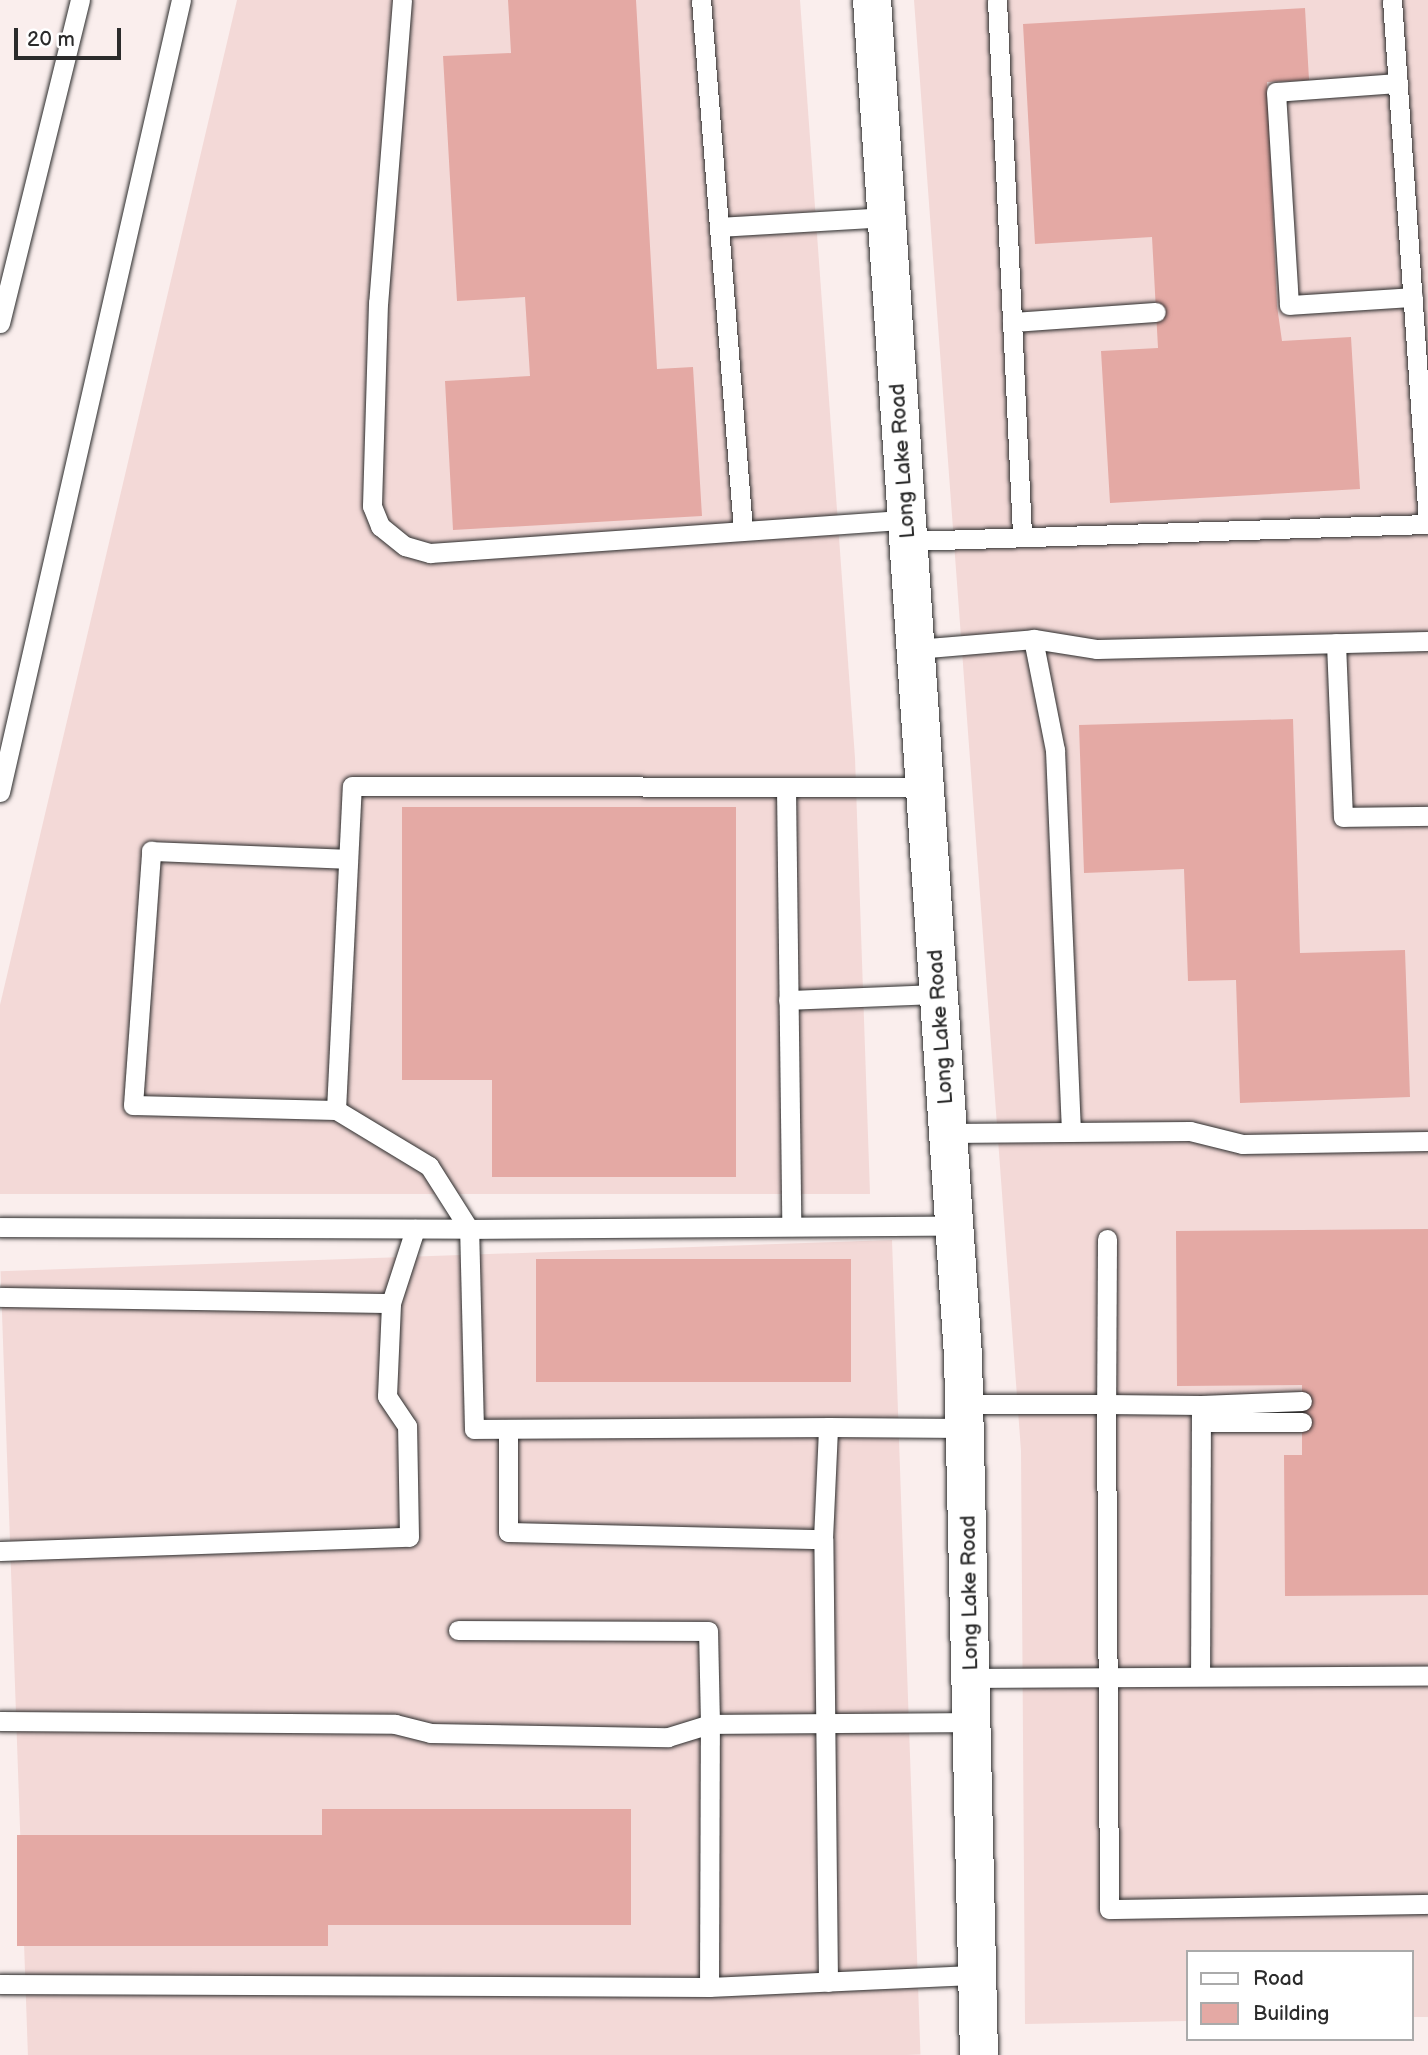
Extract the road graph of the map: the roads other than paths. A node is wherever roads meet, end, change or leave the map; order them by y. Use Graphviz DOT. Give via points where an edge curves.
graph roads {
  1 [pos="80,0"];
  2 [pos="181,0"];
  3 [pos="402,0"];
  4 [pos="701,0"];
  5 [pos="872,0"];
  6 [pos="997,0"];
  7 [pos="1392,0"];
  8 [pos="1398,83"];
  9 [pos="887,217"];
  10 [pos="719,227"];
  11 [pos="1413,297"];
  12 [pos="1156,312"];
  13 [pos="0,323"];
  14 [pos="1012,323"];
  15 [pos="1428,522"];
  16 [pos="743,530"];
  17 [pos="908,530"];
  18 [pos="1022,535"];
  19 [pos="1033,639"];
  20 [pos="1428,641"];
  21 [pos="1336,643"];
  22 [pos="916,649"];
  23 [pos="786,787"];
  24 [pos="925,787"];
  25 [pos="0,792"];
  26 [pos="1428,816"];
  27 [pos="348,859"];
  28 [pos="939,993"];
  29 [pos="788,1000"];
  30 [pos="336,1110"];
  31 [pos="1071,1132"];
  32 [pos="949,1133"];
  33 [pos="1428,1141"];
  34 [pos="791,1224"];
  35 [pos="954,1226"];
  36 [pos="0,1227"];
  37 [pos="415,1229"];
  38 [pos="469,1229"];
  39 [pos="1107,1239"];
  40 [pos="0,1297"];
  41 [pos="391,1303"];
  42 [pos="1302,1401"];
  43 [pos="1106,1404"];
  44 [pos="1201,1413"];
  45 [pos="965,1416"];
  46 [pos="1302,1422"];
  47 [pos="828,1427"];
  48 [pos="508,1429"];
  49 [pos="823,1539"];
  50 [pos="0,1551"];
  51 [pos="458,1630"];
  52 [pos="1108,1676"];
  53 [pos="1199,1676"];
  54 [pos="1428,1676"];
  55 [pos="972,1678"];
  56 [pos="0,1721"];
  57 [pos="973,1722"];
  58 [pos="710,1724"];
  59 [pos="825,1724"];
  60 [pos="1428,1904"];
  61 [pos="978,1975"];
  62 [pos="828,1982"];
  63 [pos="0,1984"];
  64 [pos="709,1987"];
  65 [pos="979,2055"];
  1 -- 13 [label="lane"];
  2 -- 25 [label="lane"];
  3 -- 16 [label="lane" via="378,303 372,506 380,526 405,546 430,554"];
  4 -- 10 [label="lane"];
  5 -- 9 [label="street, Long Lake Road"];
  6 -- 14 [label="lane"];
  7 -- 8 [label="lane"];
  8 -- 11 [label="lane"];
  8 -- 11 [label="lane" via="1276,92 1283,306"];
  9 -- 10 [label="lane"];
  9 -- 17 [label="street, Long Lake Road"];
  10 -- 16 [label="lane"];
  11 -- 15 [label="lane"];
  12 -- 14 [label="lane"];
  14 -- 18 [label="lane"];
  15 -- 18 [label="lane"];
  16 -- 17 [label="lane"];
  17 -- 18 [label="lane"];
  17 -- 22 [label="street, Long Lake Road"];
  19 -- 21 [label="lane" via="1097,649"];
  19 -- 22 [label="lane"];
  19 -- 31 [label="lane" via="1055,750"];
  20 -- 21 [label="lane"];
  21 -- 26 [label="lane" via="1343,817"];
  22 -- 24 [label="street, Long Lake Road"];
  23 -- 24 [label="lane"];
  23 -- 27 [label="lane" via="352,786"];
  23 -- 29 [label="lane"];
  24 -- 28 [label="street, Long Lake Road"];
  27 -- 30 [label="lane"];
  27 -- 30 [label="lane" via="151,851 133,1105"];
  28 -- 29 [label="lane"];
  28 -- 32 [label="street, Long Lake Road"];
  29 -- 34 [label="lane"];
  30 -- 38 [label="lane" via="429,1166"];
  31 -- 32 [label="lane"];
  31 -- 33 [label="lane" via="1190,1130 1242,1143"];
  32 -- 35 [label="street, Long Lake Road"];
  34 -- 35 [label="lane"];
  34 -- 38 [label="lane"];
  35 -- 45 [label="street, Long Lake Road"];
  36 -- 37 [label="lane"];
  37 -- 38 [label="lane"];
  37 -- 41 [label="lane"];
  38 -- 48 [label="lane" via="474,1429"];
  39 -- 43 [label="lane"];
  40 -- 41 [label="lane"];
  41 -- 50 [label="lane" via="387,1396 407,1426 410,1537"];
  42 -- 44 [label="lane"];
  43 -- 44 [label="lane"];
  43 -- 45 [label="lane"];
  43 -- 52 [label="lane"];
  44 -- 46 [label="lane"];
  44 -- 53 [label="lane"];
  45 -- 47 [label="lane"];
  45 -- 55 [label="street, Long Lake Road"];
  47 -- 48 [label="lane"];
  47 -- 49 [label="lane"];
  48 -- 49 [label="lane" via="508,1532"];
  49 -- 59 [label="lane"];
  51 -- 58 [label="lane" via="708,1631"];
  52 -- 53 [label="lane"];
  52 -- 55 [label="lane"];
  52 -- 60 [label="lane" via="1109,1909"];
  53 -- 54 [label="lane"];
  55 -- 57 [label="street, Long Lake Road"];
  56 -- 58 [label="lane" via="395,1724 430,1733 667,1737"];
  57 -- 59 [label="lane"];
  57 -- 61 [label="street, Long Lake Road"];
  58 -- 59 [label="lane"];
  58 -- 64 [label="lane"];
  59 -- 62 [label="lane"];
  61 -- 62 [label="lane"];
  61 -- 65 [label="street, Long Lake Road"];
  62 -- 64 [label="lane"];
  63 -- 64 [label="lane"];
}
